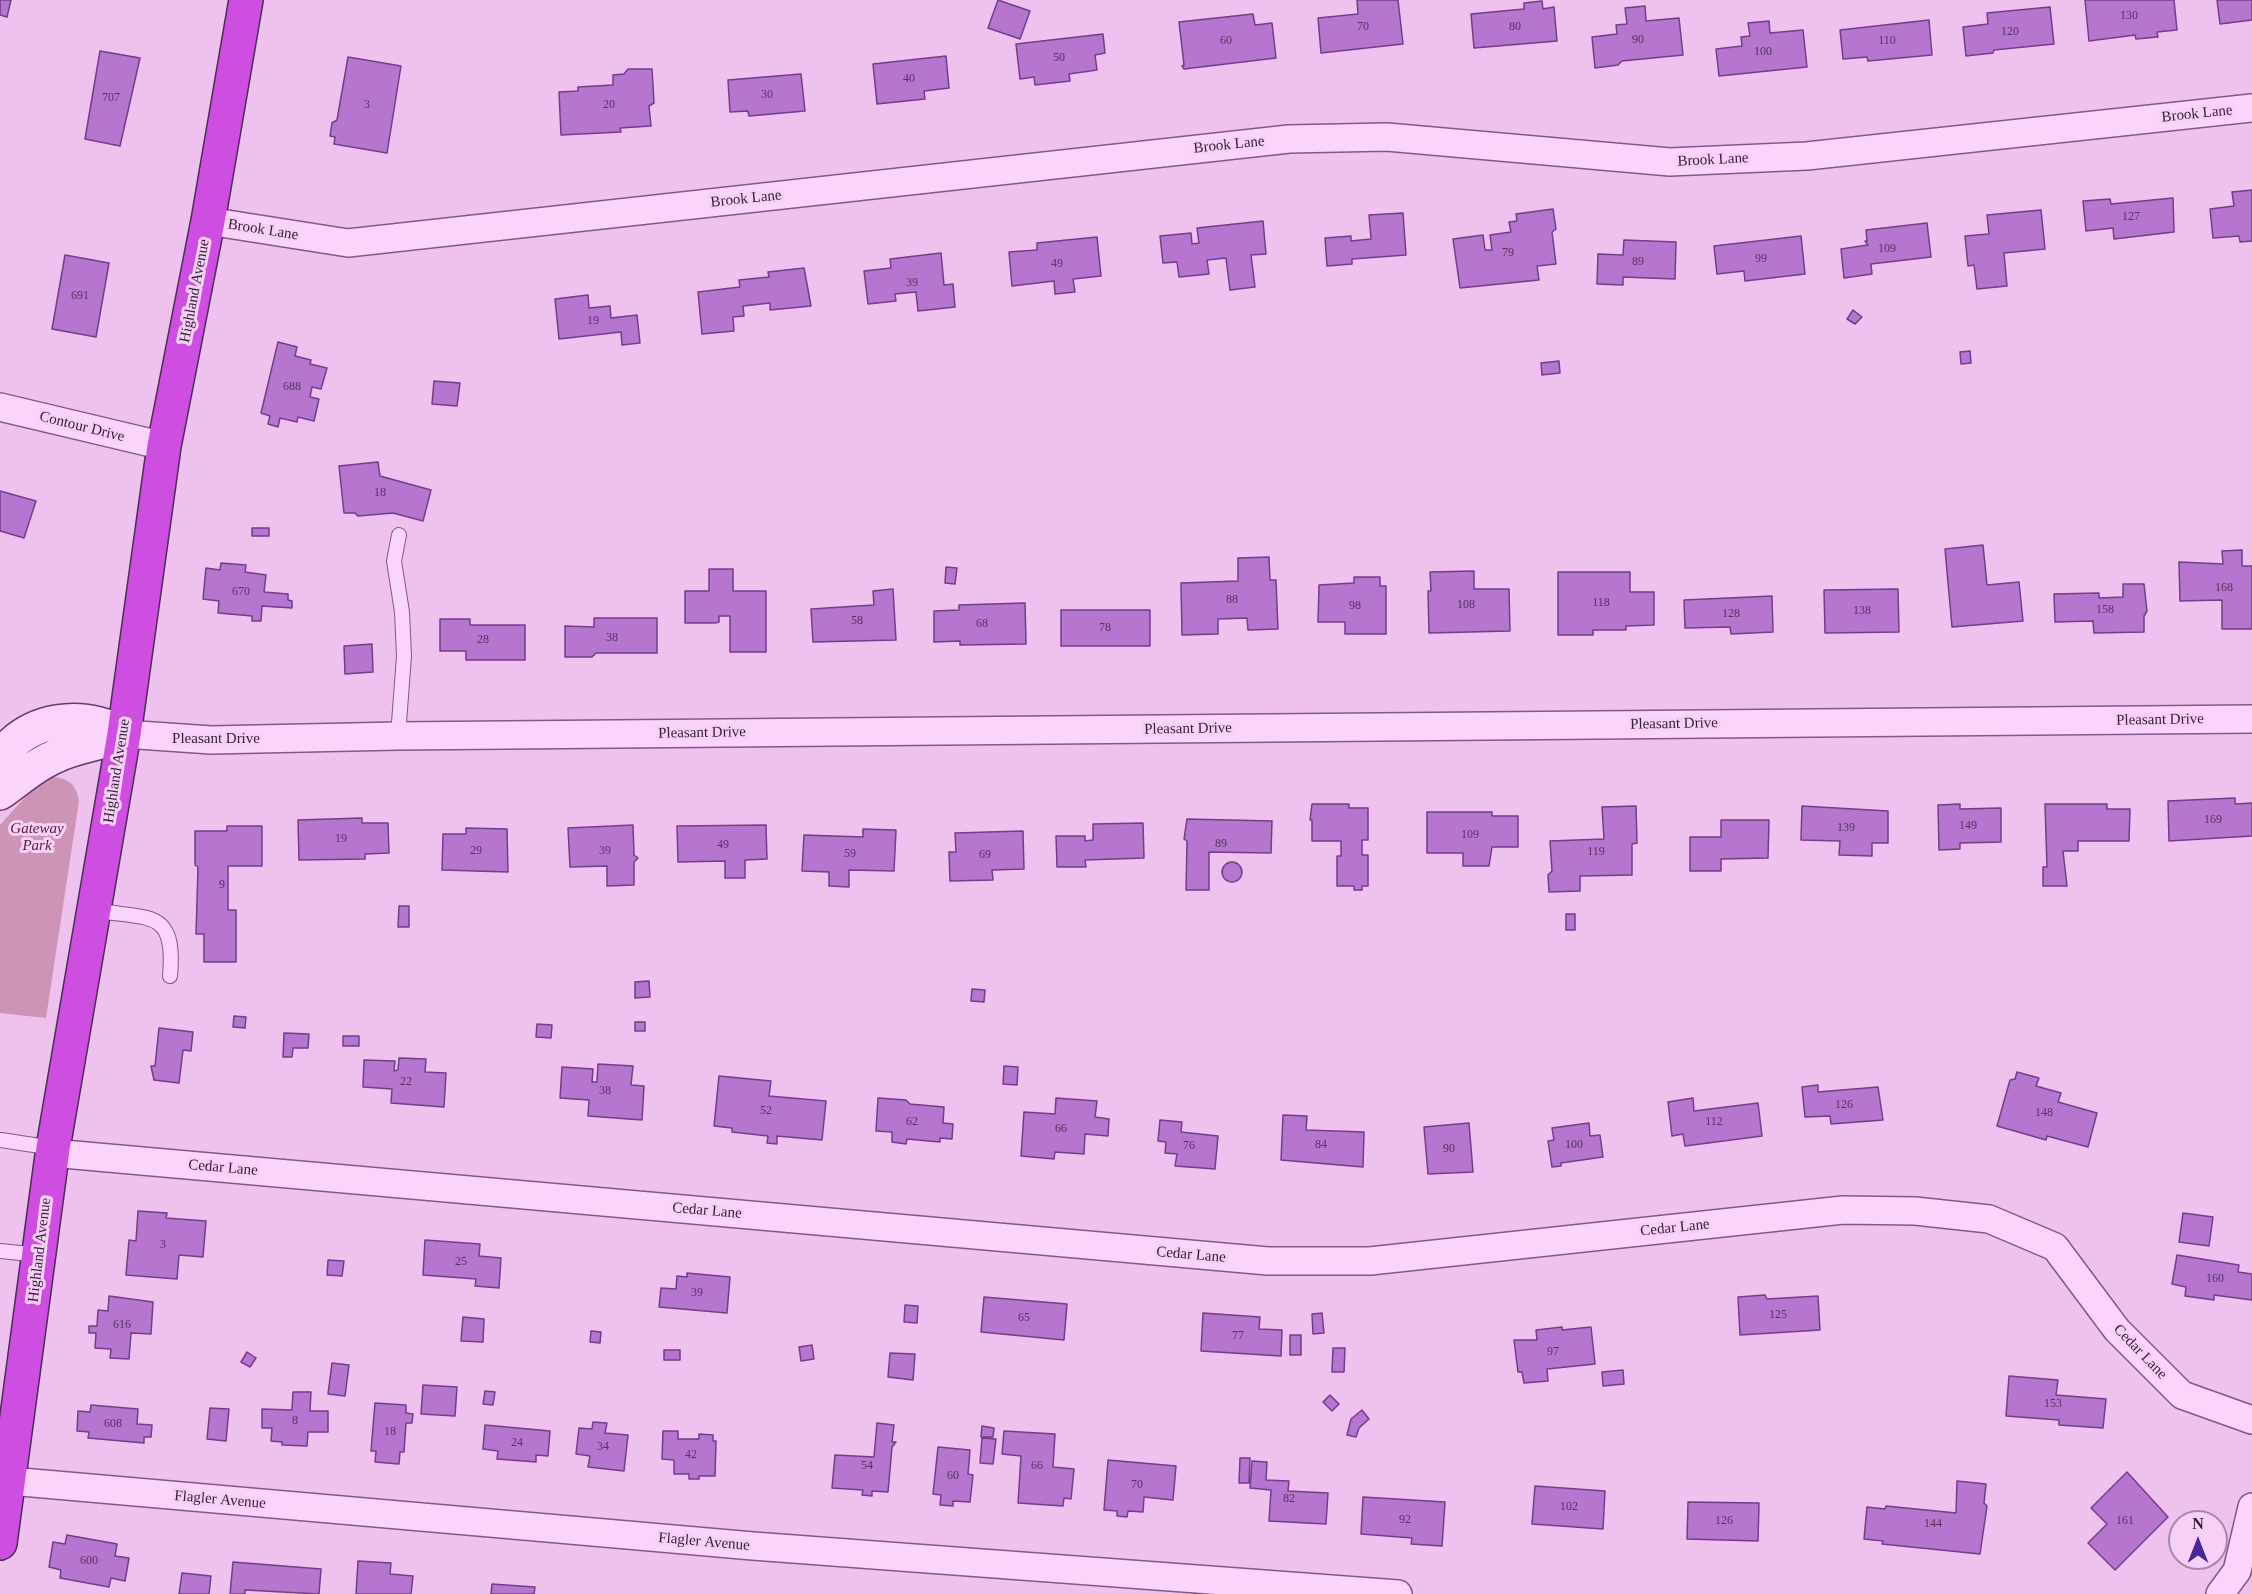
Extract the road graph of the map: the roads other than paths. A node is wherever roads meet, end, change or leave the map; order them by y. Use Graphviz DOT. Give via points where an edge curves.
graph roads {
  1 [pos="246,0"];
  2 [pos="2252,108"];
  3 [pos="208,221"];
  4 [pos="0,407"];
  5 [pos="164,446"];
  6 [pos="399,535"];
  7 [pos="2252,719"];
  8 [pos="124,734"];
  9 [pos="398,736"];
  10 [pos="0,757"];
  11 [pos="0,792"];
  12 [pos="94,910"];
  13 [pos="170,976"];
  14 [pos="0,1141"];
  15 [pos="53,1151"];
  16 [pos="0,1251"];
  17 [pos="40,1255"];
  18 [pos="2252,1420"];
  19 [pos="5,1480"];
  20 [pos="2252,1507"];
  21 [pos="0,1543"];
  22 [pos="1398,1594"];
  23 [pos="2220,1594"];
  1 -- 3 [label="highway, Highland Avenue"];
  2 -- 3 [label="street, Brook Lane" via="1807,156 1670,162 1387,137 1289,139 348,243"];
  3 -- 5 [label="highway, Highland Avenue"];
  4 -- 5 [label="street, Contour Drive"];
  5 -- 8 [label="highway, Highland Avenue"];
  6 -- 9 [label="lane" via="394,561 404,656"];
  7 -- 9 [label="street, Pleasant Drive"];
  8 -- 9 [label="street, Pleasant Drive" via="211,740"];
  8 -- 10 [label="street" via="107,725 66,719 45,724 23,736"];
  8 -- 11 [label="street" via="48,759"];
  8 -- 12 [label="highway, Highland Avenue"];
  12 -- 13 [label="lane" via="157,921 163,926 172,949"];
  12 -- 15 [label="highway, Highland Avenue"];
  14 -- 15 [label="lane"];
  15 -- 17 [label="highway, Highland Avenue"];
  15 -- 18 [label="street, Cedar Lane" via="1268,1262 1370,1261 1843,1210 1916,1211 1989,1219 2055,1246 2117,1330 2182,1395"];
  16 -- 17 [label="lane"];
  17 -- 19 [label="highway, Highland Avenue"];
  19 -- 21 [label="highway, Highland Avenue"];
  19 -- 22 [label="street, Flagler Avenue" via="753,1546"];
  20 -- 23 [label="street" via="2237,1571"];
}
